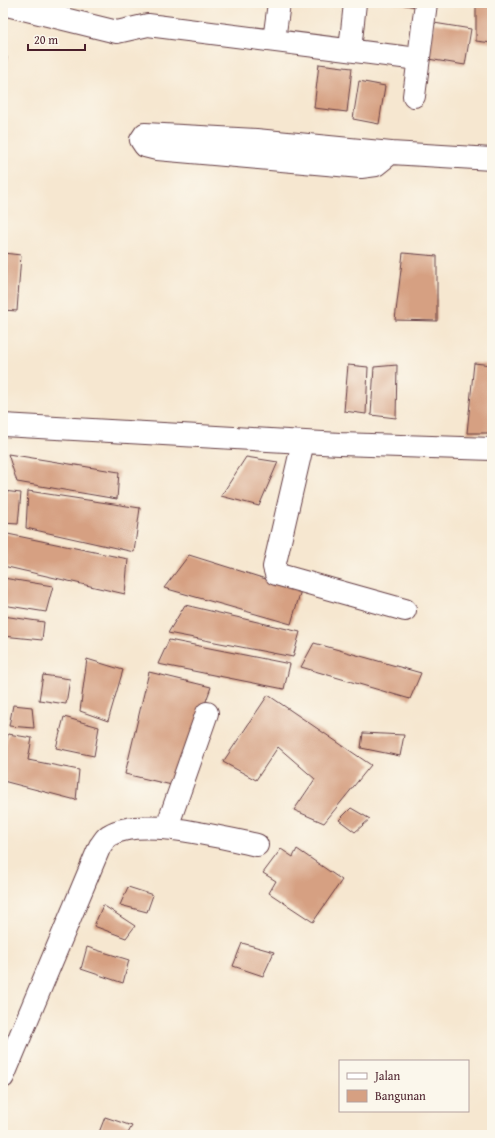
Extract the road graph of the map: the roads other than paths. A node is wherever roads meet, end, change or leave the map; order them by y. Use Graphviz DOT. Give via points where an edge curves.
graph roads {
  1 [pos="279,3"];
  2 [pos="355,3"];
  3 [pos="426,3"];
  4 [pos="3,4"];
  5 [pos="64,11"];
  6 [pos="274,40"];
  7 [pos="350,50"];
  8 [pos="418,59"];
  9 [pos="414,96"];
  10 [pos="255,149"];
  11 [pos="492,159"];
  12 [pos="3,425"];
  13 [pos="303,442"];
  14 [pos="492,449"];
  15 [pos="406,610"];
  16 [pos="207,713"];
  17 [pos="167,827"];
  18 [pos="257,845"];
  19 [pos="3,1077"];
  1 -- 6 [label="street"];
  2 -- 7 [label="street"];
  3 -- 8 [label="street"];
  4 -- 5 [label="street"];
  5 -- 6 [label="street" via="117,32 148,25"];
  6 -- 7 [label="street"];
  7 -- 8 [label="street"];
  8 -- 9 [label="street"];
  10 -- 11 [label="street" via="361,167 376,165 391,153"];
  12 -- 13 [label="street"];
  13 -- 14 [label="street"];
  13 -- 15 [label="street" via="276,553 275,572 286,578"];
  16 -- 17 [label="street"];
  17 -- 18 [label="street"];
  17 -- 19 [label="street" via="125,829 109,835 100,846"];
}
